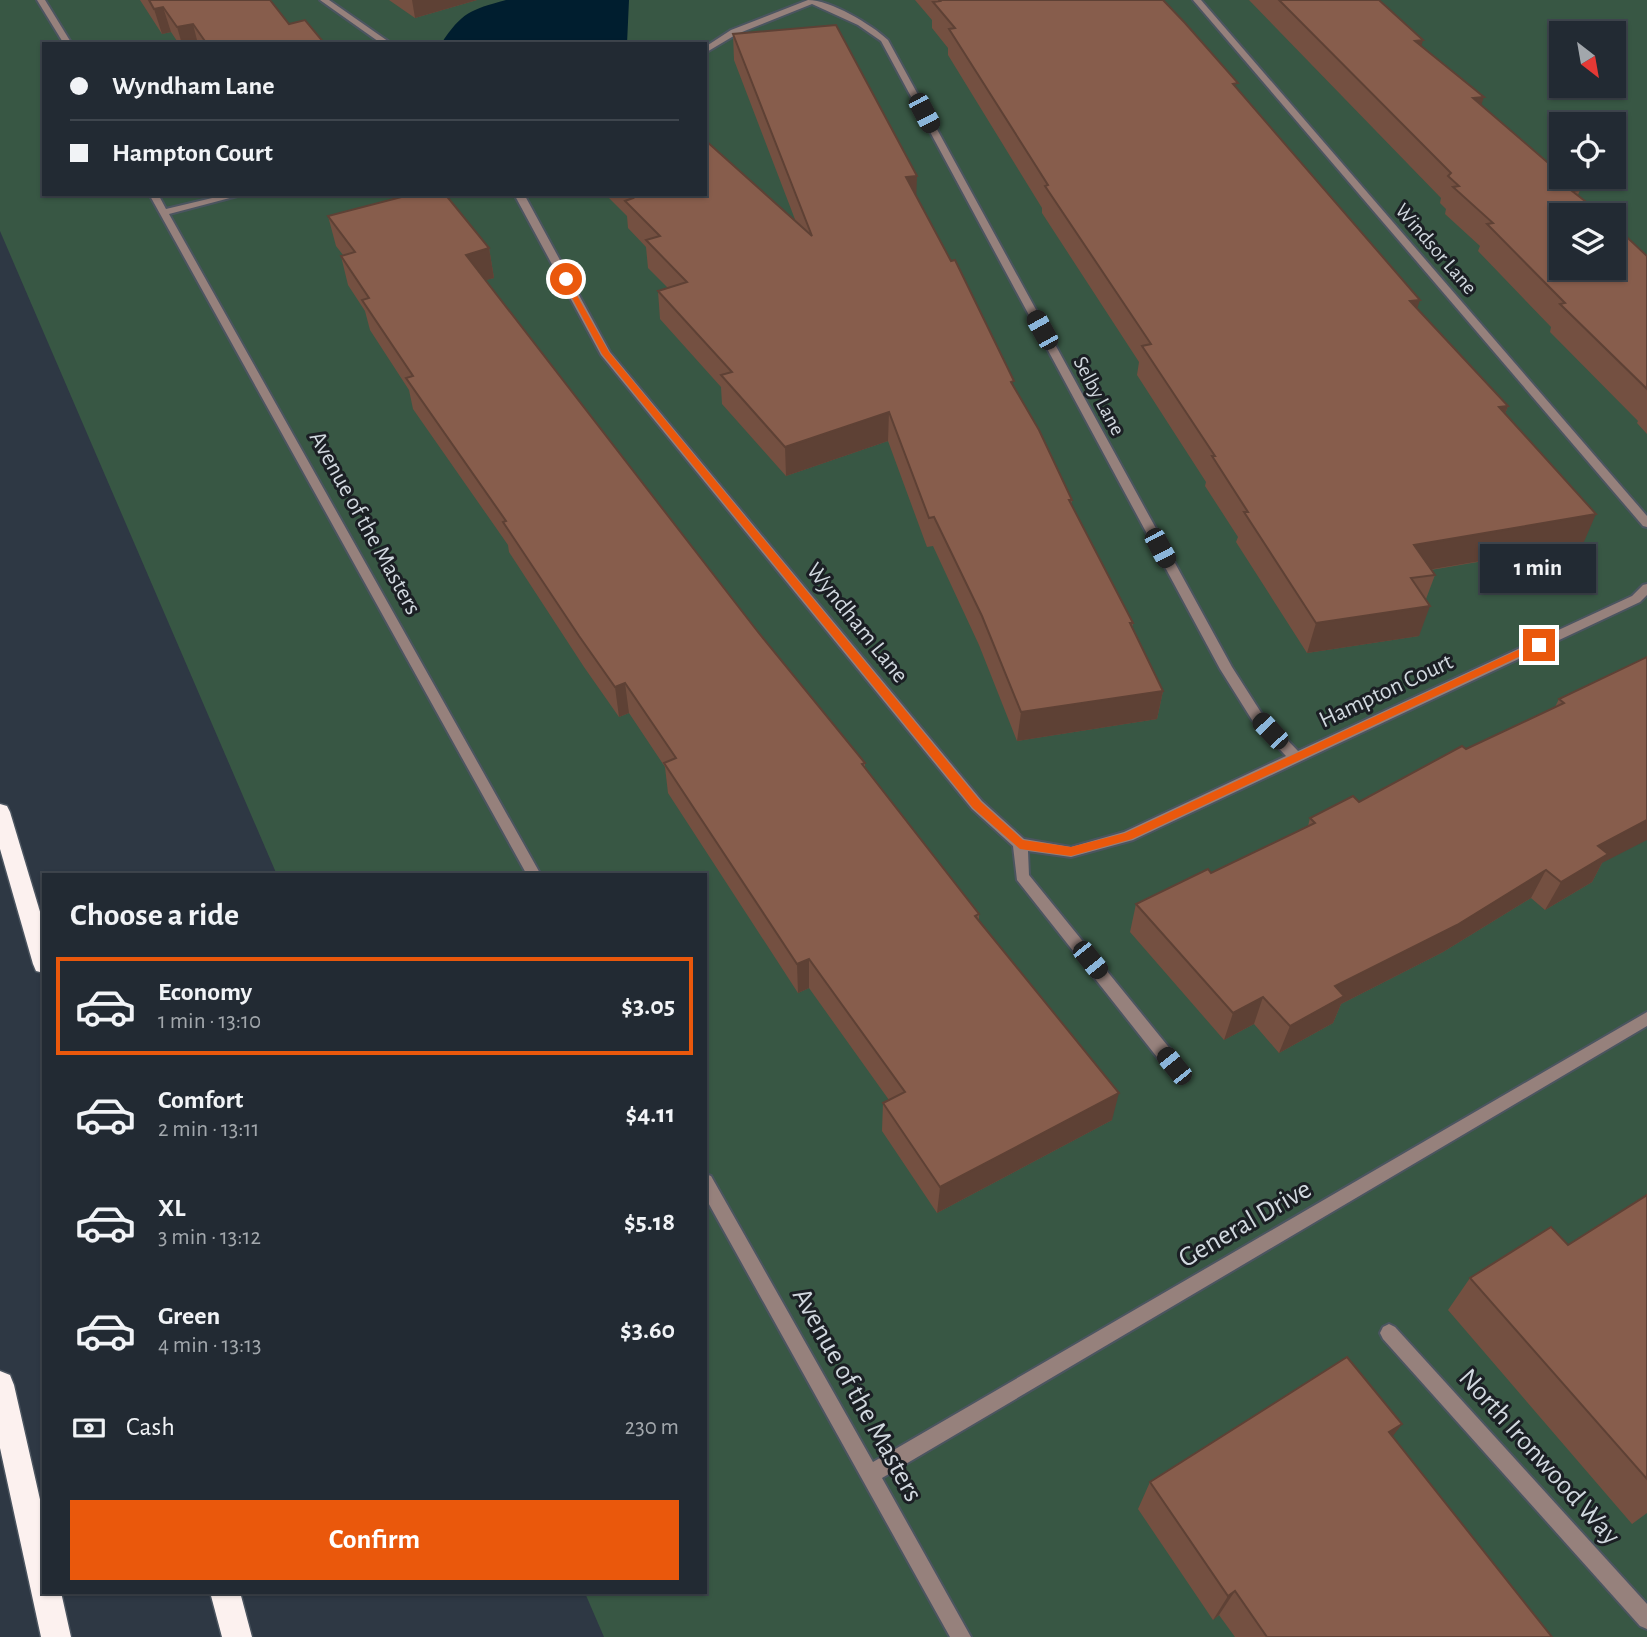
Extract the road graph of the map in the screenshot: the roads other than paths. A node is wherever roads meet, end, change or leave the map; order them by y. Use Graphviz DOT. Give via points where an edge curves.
graph roads {
  1 [pos="41,0"];
  2 [pos="324,0"];
  3 [pos="813,0"];
  4 [pos="1197,0"];
  5 [pos="67,42"];
  6 [pos="384,42"];
  7 [pos="707,50"];
  8 [pos="154,196"];
  9 [pos="233,196"];
  10 [pos="520,196"];
  11 [pos="163,213"];
  12 [pos="1647,523"];
  13 [pos="1647,588"];
  14 [pos="1296,758"];
  15 [pos="0,812"];
  16 [pos="1020,844"];
  17 [pos="533,873"];
  18 [pos="42,957"];
  19 [pos="1647,1018"];
  20 [pos="1174,1066"];
  21 [pos="707,1185"];
  22 [pos="1389,1334"];
  23 [pos="0,1385"];
  24 [pos="870,1475"];
  25 [pos="42,1574"];
  26 [pos="46,1594"];
  27 [pos="226,1594"];
  28 [pos="1647,1619"];
  29 [pos="56,1637"];
  30 [pos="237,1637"];
  31 [pos="961,1637"];
  1 -- 5 [label="street" via="47,18"];
  2 -- 6 [label="street"];
  3 -- 7 [label="street" via="734,32"];
  3 -- 14 [label="street, Selby Lane" via="861,23 884,40 1226,669 1257,717"];
  4 -- 12 [label="street, Windsor Lane"];
  8 -- 11 [label="street, Avenue of the Masters"];
  9 -- 11 [label="street"];
  10 -- 16 [label="street, Wyndham Lane" via="605,353 977,805"];
  11 -- 17 [label="street, Avenue of the Masters"];
  13 -- 14 [label="street, Hampton Court" via="1636,599"];
  14 -- 16 [label="street, Hampton Court" via="1128,836 1071,852"];
  15 -- 18 [label="highway"];
  16 -- 20 [label="street" via="1022,876"];
  19 -- 24 [label="street, General Drive"];
  21 -- 24 [label="street, Avenue of the Masters"];
  22 -- 28 [label="street, North Ironwood Way"];
  23 -- 25 [label="highway"];
  24 -- 31 [label="street, Avenue of the Masters"];
  26 -- 29 [label="highway"];
  27 -- 30 [label="highway"];
}
